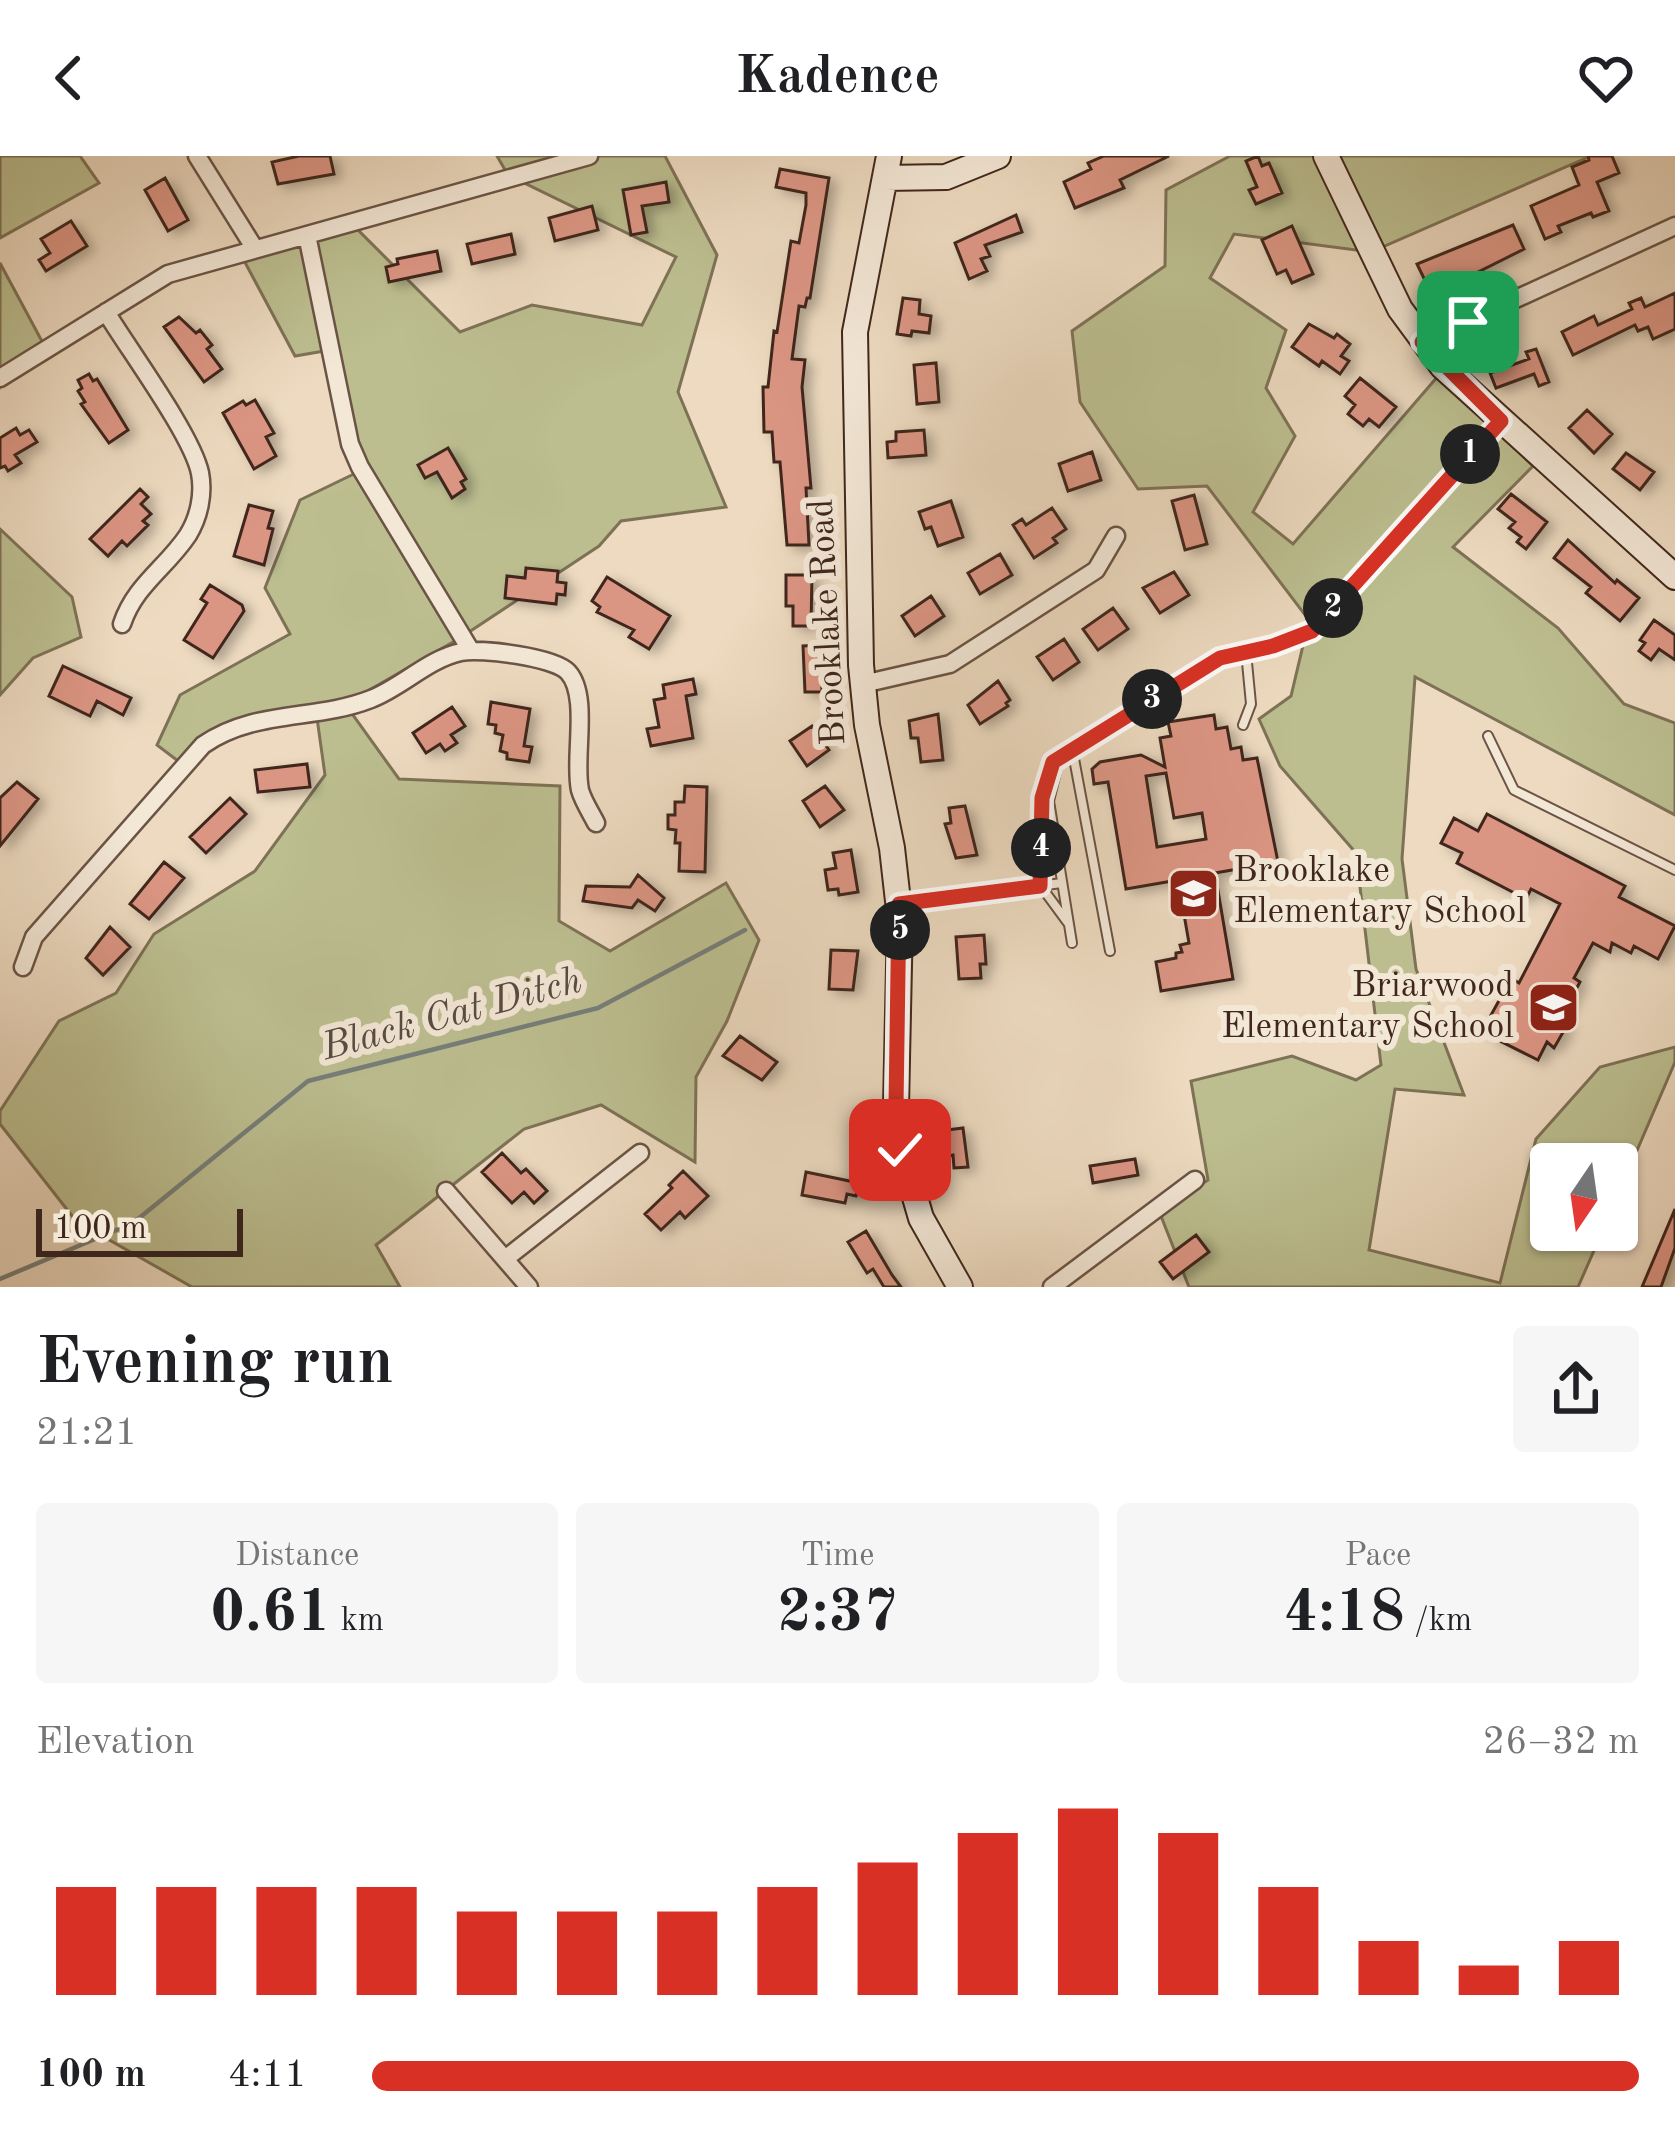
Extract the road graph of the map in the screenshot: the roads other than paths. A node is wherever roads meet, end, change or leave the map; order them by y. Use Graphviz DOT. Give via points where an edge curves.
graph roads {
  1 [pos="197,156"];
  2 [pos="590,156"];
  3 [pos="998,156"];
  4 [pos="1326,156"];
  5 [pos="887,167"];
  6 [pos="1675,226"];
  7 [pos="307,235"];
  8 [pos="255,249"];
  9 [pos="106,312"];
  10 [pos="1422,342"];
  11 [pos="0,378"];
  12 [pos="1501,421"];
  13 [pos="1116,536"];
  14 [pos="1675,578"];
  15 [pos="122,624"];
  16 [pos="471,651"];
  17 [pos="1246,652"];
  18 [pos="863,684"];
  19 [pos="1243,725"];
  20 [pos="1488,736"];
  21 [pos="1072,748"];
  22 [pos="1059,759"];
  23 [pos="596,824"];
  24 [pos="1675,870"];
  25 [pos="1062,883"];
  26 [pos="1040,886"];
  27 [pos="899,904"];
  28 [pos="1068,923"];
  29 [pos="1072,944"];
  30 [pos="1110,951"];
  31 [pos="23,968"];
  32 [pos="640,1153"];
  33 [pos="1195,1180"];
  34 [pos="446,1191"];
  35 [pos="505,1259"];
  36 [pos="529,1287"];
  37 [pos="960,1287"];
  38 [pos="1052,1287"];
  1 -- 8 [label="street"];
  2 -- 7 [label="street"];
  3 -- 5 [label="street" via="946,177"];
  4 -- 10 [label="street"];
  5 -- 18 [label="street, Brooklake Road" via="855,332"];
  6 -- 10 [label="street"];
  7 -- 8 [label="street"];
  7 -- 16 [label="street" via="350,444"];
  8 -- 9 [label="street" via="168,274"];
  9 -- 11 [label="street"];
  9 -- 15 [label="street" via="194,455 202,485 189,533 137,591"];
  10 -- 12 [label="street"];
  12 -- 14 [label="street"];
  12 -- 17 [label="lane" via="1312,631"];
  13 -- 18 [label="street" via="1096,571 950,664"];
  16 -- 23 [label="street" via="552,662 570,674 578,691 580,790"];
  16 -- 31 [label="street" via="442,658 368,701 256,719 203,745 34,937"];
  17 -- 19 [label="lane" via="1251,704"];
  17 -- 21 [label="lane" via="1220,658"];
  18 -- 27 [label="street, Brooklake Road"];
  20 -- 24 [label="lane" via="1514,790"];
  21 -- 22 [label="lane"];
  21 -- 30 [label="lane"];
  22 -- 25 [label="lane" via="1049,801"];
  22 -- 26 [label="lane" via="1042,798"];
  25 -- 26 [label="lane"];
  25 -- 28 [label="lane"];
  26 -- 27 [label="lane"];
  26 -- 28 [label="lane"];
  27 -- 37 [label="street, Brooklake Road" via="899,1142 921,1218"];
  28 -- 29 [label="lane"];
  32 -- 35 [label="street"];
  33 -- 38 [label="street"];
  34 -- 35 [label="street"];
  35 -- 36 [label="street"];
}
